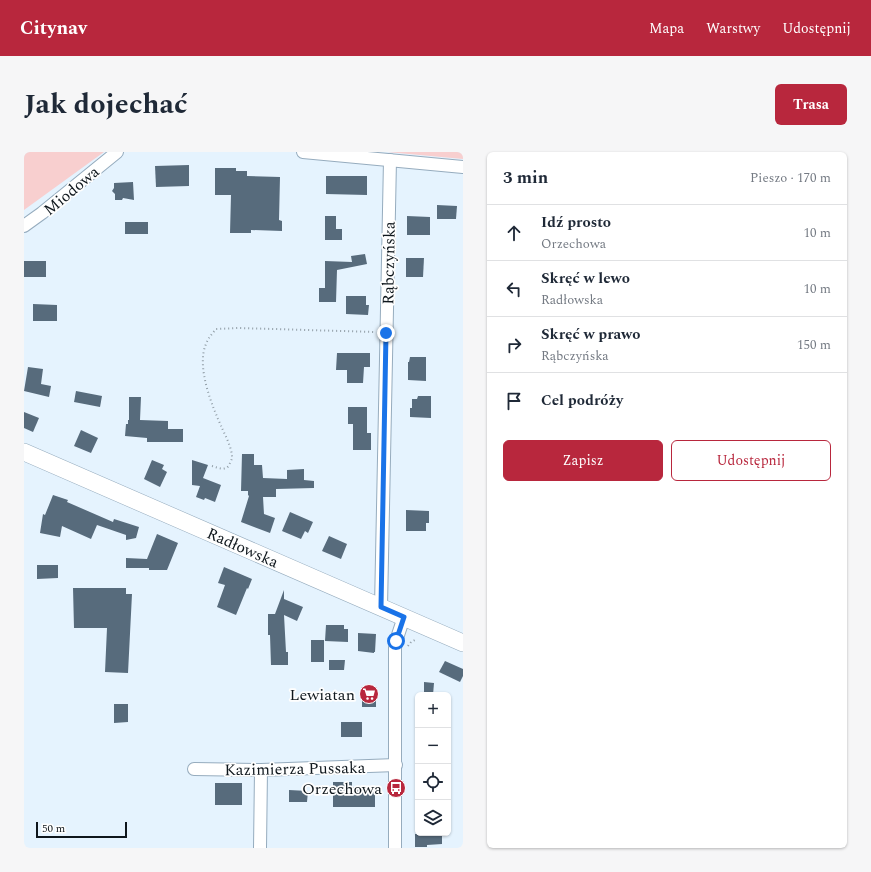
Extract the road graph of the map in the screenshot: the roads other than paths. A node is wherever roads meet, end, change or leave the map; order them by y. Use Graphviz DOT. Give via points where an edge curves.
graph roads {
  1 [pos="117,152"];
  2 [pos="303,152"];
  3 [pos="390,160"];
  4 [pos="463,167"];
  5 [pos="24,226"];
  6 [pos="24,452"];
  7 [pos="381,607"];
  8 [pos="404,617"];
  9 [pos="463,643"];
  10 [pos="396,765"];
  11 [pos="194,769"];
  12 [pos="261,770"];
  13 [pos="260,848"];
  14 [pos="395,848"];
  1 -- 5 [label="street, Miodowa"];
  2 -- 3 [label="street"];
  3 -- 4 [label="street"];
  3 -- 7 [label="street, Rąbczyńska"];
  6 -- 7 [label="street, Radłowska"];
  7 -- 8 [label="street, Radłowska"];
  8 -- 9 [label="street, Radłowska"];
  8 -- 10 [label="street" via="396,641"];
  10 -- 12 [label="street, Kazimierza Pussaka"];
  10 -- 14 [label="street"];
  11 -- 12 [label="street, Kazimierza Pussaka"];
  12 -- 13 [label="street"];
}
